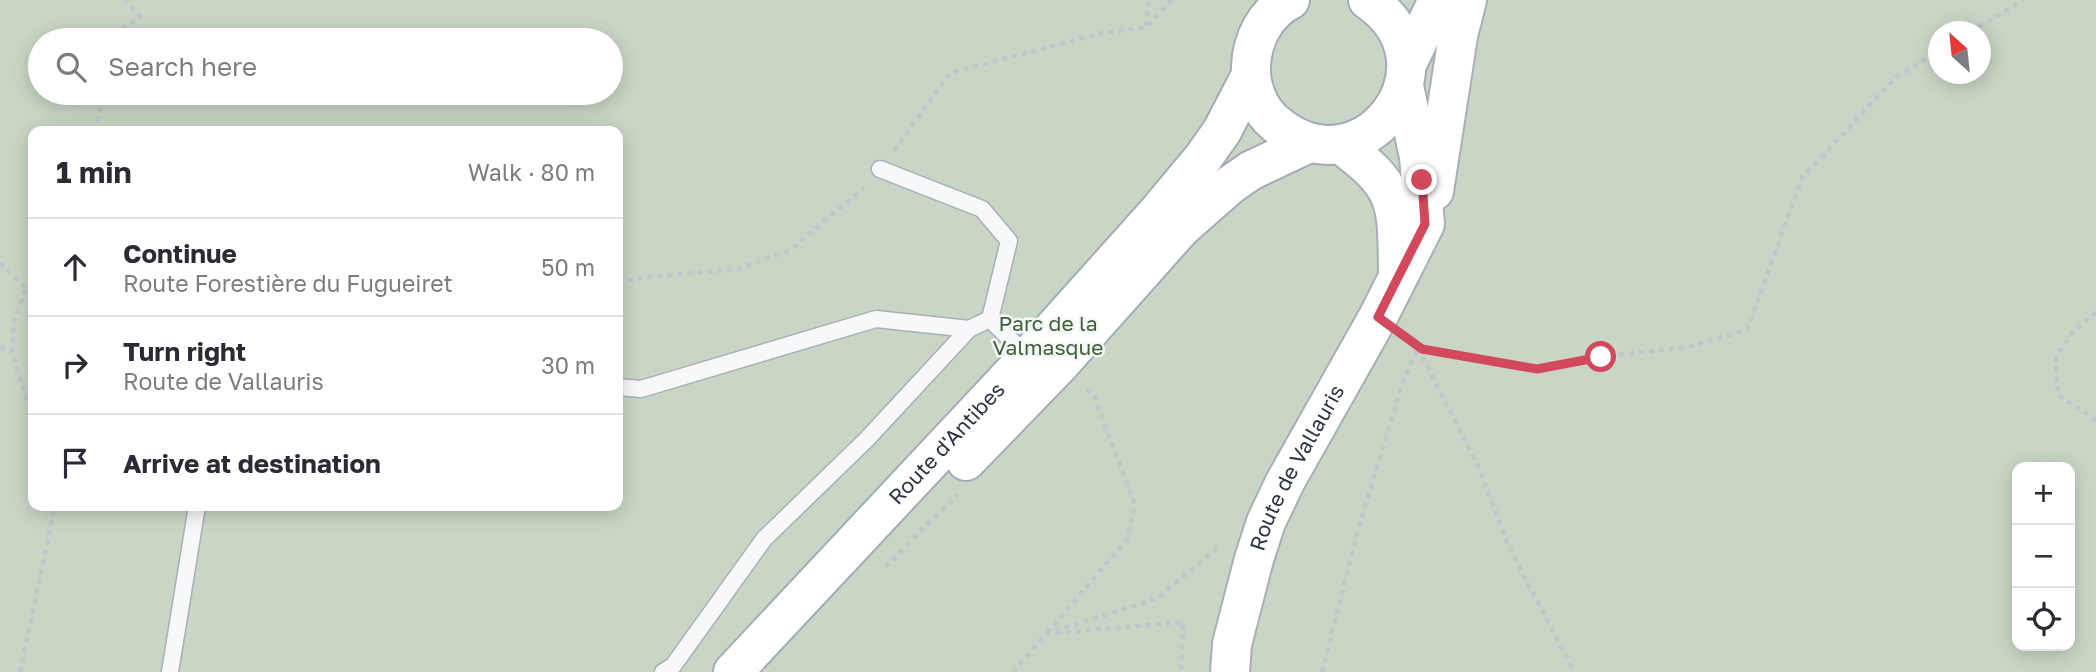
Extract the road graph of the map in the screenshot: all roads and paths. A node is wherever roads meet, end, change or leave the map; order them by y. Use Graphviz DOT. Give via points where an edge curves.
graph roads {
  1 [pos="126,0"];
  2 [pos="1149,0"];
  3 [pos="1172,0"];
  4 [pos="1290,0"];
  5 [pos="1368,0"];
  6 [pos="1438,0"];
  7 [pos="1468,0"];
  8 [pos="2023,0"];
  9 [pos="1988,21"];
  10 [pos="1146,27"];
  11 [pos="124,28"];
  12 [pos="1928,57"];
  13 [pos="1251,75"];
  14 [pos="1406,75"];
  15 [pos="101,105"];
  16 [pos="96,126"];
  17 [pos="1324,144"];
  18 [pos="880,169"];
  19 [pos="1425,224"];
  20 [pos="0,264"];
  21 [pos="1398,276"];
  22 [pos="623,282"];
  23 [pos="26,288"];
  24 [pos="2096,312"];
  25 [pos="1378,317"];
  26 [pos="990,319"];
  27 [pos="970,329"];
  28 [pos="0,347"];
  29 [pos="1418,347"];
  30 [pos="12,352"];
  31 [pos="1028,357"];
  32 [pos="623,387"];
  33 [pos="1082,387"];
  34 [pos="28,403"];
  35 [pos="2096,420"];
  36 [pos="962,490"];
  37 [pos="54,511"];
  38 [pos="196,511"];
  39 [pos="1222,544"];
  40 [pos="883,569"];
  41 [pos="1046,634"];
  42 [pos="20,672"];
  43 [pos="170,672"];
  44 [pos="663,672"];
  45 [pos="733,672"];
  46 [pos="763,672"];
  47 [pos="1013,672"];
  48 [pos="1181,672"];
  49 [pos="1230,672"];
  50 [pos="1322,672"];
  51 [pos="1574,672"];
  1 -- 11 [label="path" via="140,17"];
  2 -- 10 [label="path"];
  3 -- 10 [label="path"];
  4 -- 13 [label="main road" via="1269,16 1258,34 1251,54"];
  5 -- 14 [label="main road" via="1395,25 1404,44"];
  6 -- 14 [label="main road, Route d'Antibes"];
  7 -- 19 [label="main road, Route de Vallauris"];
  8 -- 9 [label="path"];
  10 -- 18 [label="path" via="1102,33 950,73"];
  12 -- 29 [label="path" via="1896,77 1802,178 1747,330 1687,348 1537,369"];
  13 -- 17 [label="main road, Route de Vallauris" via="1256,98 1269,118 1287,133"];
  13 -- 31 [label="main road, Route d'Antibes" via="1203,158"];
  14 -- 17 [label="main road, Route d'Antibes" via="1396,107 1381,125 1362,138"];
  14 -- 19 [label="main road"];
  15 -- 16 [label="path"];
  17 -- 21 [label="main road, Route de Vallauris" via="1365,162 1392,196 1397,213"];
  17 -- 46 [label="main road, Route d'Antibes" via="1251,171 1196,214 1059,365"];
  18 -- 22 [label="path" via="859,194 790,250 739,269"];
  18 -- 26 [label="lane" via="982,209 1009,241"];
  19 -- 21 [label="main road, Route de Vallauris"];
  20 -- 23 [label="path"];
  21 -- 25 [label="main road, Route de Vallauris"];
  23 -- 30 [label="path" via="14,321"];
  24 -- 35 [label="path" via="2073,331 2056,358 2058,395"];
  25 -- 29 [label="path"];
  25 -- 49 [label="main road, Route de Vallauris" via="1266,522 1232,644"];
  26 -- 27 [label="lane"];
  26 -- 31 [label="lane"];
  27 -- 32 [label="lane" via="876,319 640,389"];
  27 -- 44 [label="lane" via="867,439 764,539 673,666"];
  28 -- 30 [label="path"];
  29 -- 50 [label="path" via="1357,530"];
  29 -- 51 [label="path" via="1478,466 1509,547"];
  30 -- 34 [label="path"];
  31 -- 45 [label="main road, Route d'Antibes"];
  33 -- 41 [label="path" via="1093,393 1135,505 1127,539"];
  36 -- 40 [label="path"];
  37 -- 42 [label="path"];
  38 -- 43 [label="lane"];
  39 -- 41 [label="path" via="1158,598"];
  41 -- 47 [label="path"];
  41 -- 48 [label="path" via="1183,622"];
}
